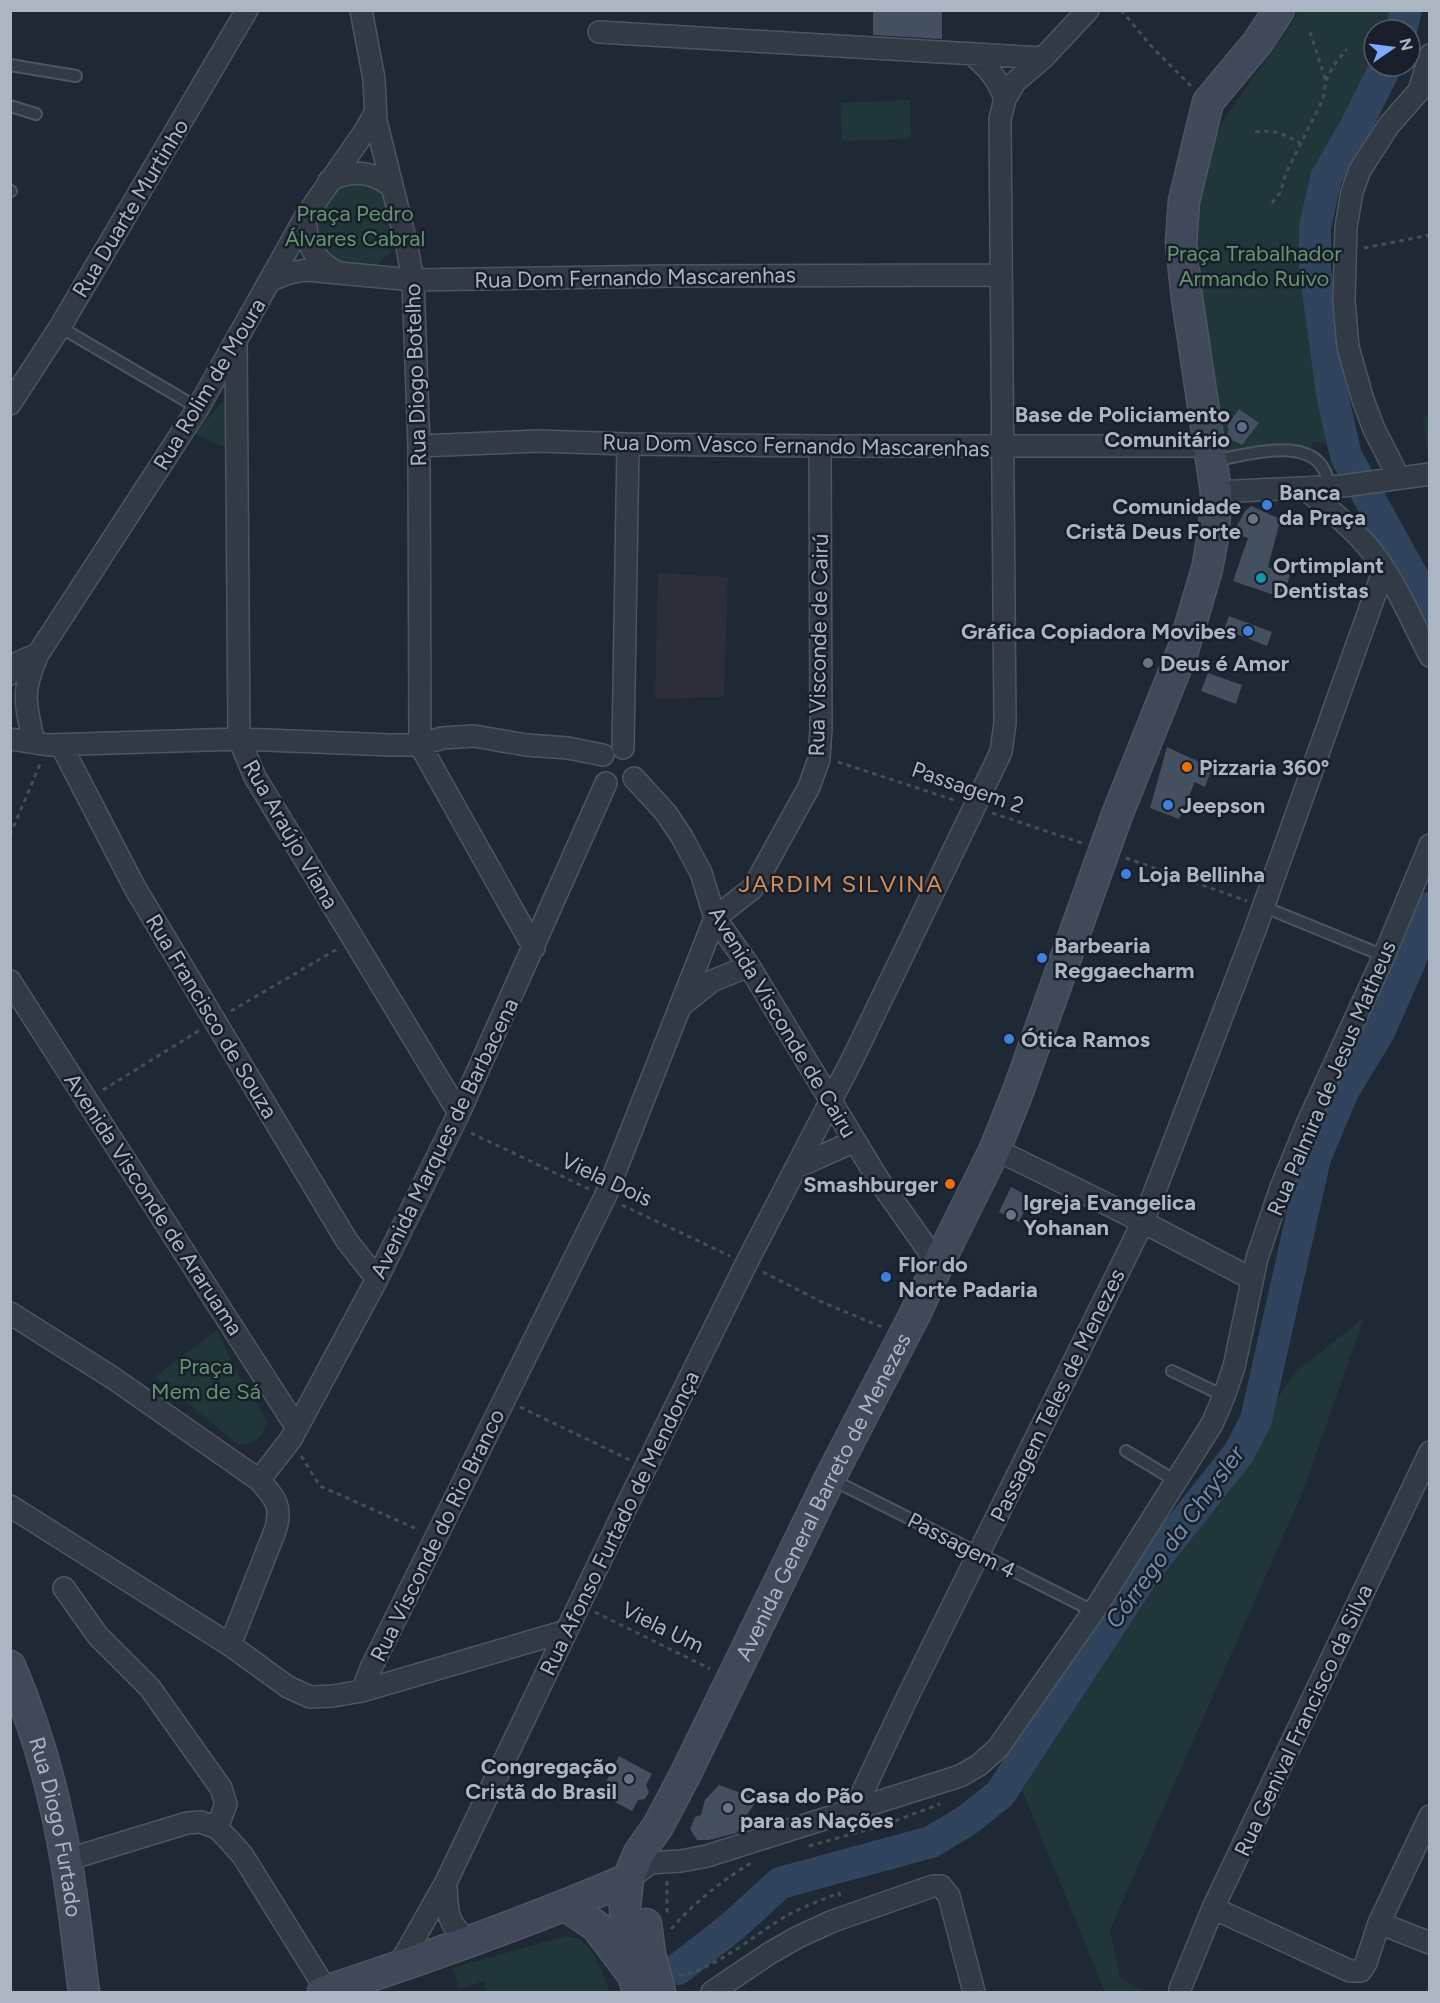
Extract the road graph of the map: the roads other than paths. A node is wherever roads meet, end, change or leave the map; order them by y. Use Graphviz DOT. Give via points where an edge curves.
graph roads {
  1 [pos="247,10"];
  2 [pos="361,10"];
  3 [pos="1088,10"];
  4 [pos="1279,10"];
  5 [pos="1290,10"];
  6 [pos="599,32"];
  7 [pos="1258,42"];
  8 [pos="971,54"];
  9 [pos="1430,55"];
  10 [pos="1043,58"];
  11 [pos="10,65"];
  12 [pos="76,76"];
  13 [pos="1005,99"];
  14 [pos="10,106"];
  15 [pos="375,113"];
  16 [pos="36,114"];
  17 [pos="329,181"];
  18 [pos="392,187"];
  19 [pos="306,216"];
  20 [pos="406,242"];
  21 [pos="338,273"];
  22 [pos="1001,275"];
  23 [pos="367,276"];
  24 [pos="271,280"];
  25 [pos="413,280"];
  26 [pos="60,327"];
  27 [pos="236,341"];
  28 [pos="10,404"];
  29 [pos="198,408"];
  30 [pos="628,444"];
  31 [pos="419,446"];
  32 [pos="820,446"];
  33 [pos="1003,447"];
  34 [pos="1211,453"];
  35 [pos="1430,474"];
  36 [pos="1399,478"];
  37 [pos="1336,486"];
  38 [pos="1306,489"];
  39 [pos="1216,492"];
  40 [pos="1384,569"];
  41 [pos="38,654"];
  42 [pos="1430,656"];
  43 [pos="12,668"];
  44 [pos="10,739"];
  45 [pos="239,739"];
  46 [pos="428,743"];
  47 [pos="48,744"];
  48 [pos="613,751"];
  49 [pos="634,778"];
  50 [pos="606,783"];
  51 [pos="1430,845"];
  52 [pos="1262,906"];
  53 [pos="715,918"];
  54 [pos="534,948"];
  55 [pos="1384,956"];
  56 [pos="749,966"];
  57 [pos="10,981"];
  58 [pos="679,1008"];
  59 [pos="831,1100"];
  60 [pos="456,1119"];
  61 [pos="855,1141"];
  62 [pos="995,1149"];
  63 [pos="797,1167"];
  64 [pos="1143,1222"];
  65 [pos="938,1264"];
  66 [pos="377,1278"];
  67 [pos="1252,1279"];
  68 [pos="10,1313"];
  69 [pos="1172,1371"];
  70 [pos="1224,1396"];
  71 [pos="294,1433"];
  72 [pos="1126,1451"];
  73 [pos="1430,1452"];
  74 [pos="830,1478"];
  75 [pos="259,1480"];
  76 [pos="1176,1481"];
  77 [pos="10,1506"];
  78 [pos="979,1553"];
  79 [pos="64,1588"];
  80 [pos="1094,1611"];
  81 [pos="566,1631"];
  82 [pos="230,1645"];
  83 [pos="10,1666"];
  84 [pos="362,1691"];
  85 [pos="855,1808"];
  86 [pos="1430,1816"];
  87 [pos="217,1828"];
  88 [pos="66,1860"];
  89 [pos="648,1868"];
  90 [pos="446,1882"];
  91 [pos="566,1906"];
  92 [pos="1213,1908"];
  93 [pos="1379,1923"];
  94 [pos="471,1942"];
  95 [pos="1430,1942"];
  96 [pos="398,1967"];
  97 [pos="656,1985"];
  98 [pos="1180,1989"];
  99 [pos="84,1992"];
  100 [pos="325,1992"];
  101 [pos="712,1992"];
  102 [pos="975,1992"];
  1 -- 26 [label="street, Rua Duarte Murtinho"];
  2 -- 15 [label="street, Rua Diogo Botelho" via="374,79"];
  3 -- 10 [label="street, Rua Afonso Furtado de Mendonça"];
  4 -- 7 [label="main road, Avenida General Barreto de Menezes"];
  5 -- 7 [label="main road, Avenida General Barreto de Menezes"];
  6 -- 8 [label="street"];
  7 -- 34 [label="main road, Avenida General Barreto de Menezes" via="1208,102 1184,201 1181,243"];
  8 -- 10 [label="street"];
  8 -- 13 [label="street" via="992,72"];
  9 -- 36 [label="street" via="1419,91 1389,125 1360,170 1346,227 1344,301 1348,347 1374,429"];
  10 -- 13 [label="street, Rua Afonso Furtado de Mendonça" via="1015,82"];
  11 -- 12 [label="lane"];
  13 -- 22 [label="street, Rua Afonso Furtado de Mendonça" via="999,147"];
  14 -- 16 [label="lane"];
  15 -- 17 [label="street, Rua Rolim de Moura"];
  15 -- 18 [label="street, Rua Diogo Botelho"];
  17 -- 18 [label="street" via="345,174 363,173"];
  17 -- 19 [label="street, Rua Rolim de Moura"];
  18 -- 20 [label="street, Rua Diogo Botelho"];
  19 -- 21 [label="street" via="312,250"];
  19 -- 24 [label="street, Rua Rolim de Moura"];
  20 -- 23 [label="street" via="392,263"];
  20 -- 25 [label="street, Rua Diogo Botelho"];
  21 -- 23 [label="street, Rua Dom Fernando Mascarenhas"];
  21 -- 24 [label="street, Rua Dom Fernando Mascarenhas" via="302,270"];
  22 -- 25 [label="street, Rua Dom Fernando Mascarenhas"];
  22 -- 33 [label="street, Rua Afonso Furtado de Mendonça"];
  23 -- 25 [label="street, Rua Dom Fernando Mascarenhas"];
  24 -- 27 [label="street, Rua Rolim de Moura"];
  25 -- 31 [label="street, Rua Diogo Botelho"];
  26 -- 28 [label="street, Rua Duarte Murtinho"];
  26 -- 29 [label="lane"];
  27 -- 29 [label="street, Rua Rolim de Moura"];
  27 -- 45 [label="street, Rua Araújo Viana"];
  29 -- 41 [label="street, Rua Rolim de Moura"];
  30 -- 31 [label="street, Rua Dom Vasco Fernando Mascarenhas" via="538,441"];
  30 -- 32 [label="street, Rua Dom Vasco Fernando Mascarenhas"];
  30 -- 48 [label="street"];
  31 -- 46 [label="street, Rua Diogo Botelho"];
  32 -- 33 [label="street, Rua Dom Vasco Fernando Mascarenhas"];
  32 -- 53 [label="street, Rua Visconde de Cairú" via="819,759 809,787 753,888"];
  33 -- 34 [label="street, Rua Dom Vasco Fernando Mascarenhas"];
  33 -- 59 [label="street, Rua Afonso Furtado de Mendonça" via="1005,723 1001,752"];
  34 -- 37 [label="lane" via="1305,453 1324,466"];
  34 -- 39 [label="main road, Avenida General Barreto de Menezes"];
  35 -- 36 [label="street"];
  36 -- 37 [label="street"];
  37 -- 38 [label="street"];
  38 -- 39 [label="street"];
  38 -- 40 [label="street" via="1365,543"];
  39 -- 62 [label="main road, Avenida General Barreto de Menezes" via="1207,569 1183,650"];
  40 -- 42 [label="street"];
  40 -- 52 [label="street, Passagem Teles de Menezes"];
  41 -- 43 [label="street"];
  41 -- 47 [label="street, Rua Rolim de Moura" via="28,679 25,703"];
  44 -- 47 [label="street"];
  45 -- 46 [label="street"];
  45 -- 47 [label="street"];
  45 -- 60 [label="street, Rua Araújo Viana" via="255,777"];
  46 -- 48 [label="street" via="466,746 499,740 526,746"];
  46 -- 54 [label="street"];
  47 -- 66 [label="street, Rua Francisco de Souza" via="347,1241"];
  48 -- 49 [label="street" via="632,753 638,768"];
  48 -- 50 [label="street" via="598,766"];
  49 -- 50 [label="street" via="618,787"];
  49 -- 53 [label="street, Avenida Visconde de Cairu" via="682,837 701,873"];
  50 -- 54 [label="street, Avenida Marques de Barbacena"];
  51 -- 55 [label="street, Rua Palmira de Jesus Matheus"];
  52 -- 55 [label="lane"];
  52 -- 64 [label="street, Passagem Teles de Menezes"];
  53 -- 56 [label="street, Avenida Visconde de Cairu"];
  53 -- 58 [label="street, Rua Visconde do Rio Branco"];
  54 -- 60 [label="street, Avenida Marques de Barbacena"];
  55 -- 67 [label="street, Rua Palmira de Jesus Matheus" via="1280,1190"];
  56 -- 58 [label="street, Rua Visconde do Rio Branco" via="712,981"];
  56 -- 59 [label="street, Avenida Visconde de Cairu"];
  57 -- 71 [label="street, Avenida Visconde de Araruama"];
  58 -- 84 [label="street, Rua Visconde do Rio Branco" via="605,1197"];
  59 -- 61 [label="street, Avenida Visconde de Cairu"];
  59 -- 63 [label="street, Rua Afonso Furtado de Mendonça"];
  60 -- 66 [label="street, Avenida Marques de Barbacena"];
  61 -- 63 [label="street"];
  61 -- 65 [label="street, Avenida Visconde de Cairu"];
  62 -- 64 [label="street"];
  62 -- 65 [label="main road, Avenida General Barreto de Menezes"];
  63 -- 81 [label="street, Rua Afonso Furtado de Mendonça"];
  64 -- 67 [label="street"];
  64 -- 78 [label="street, Passagem Teles de Menezes"];
  65 -- 74 [label="main road, Avenida General Barreto de Menezes"];
  66 -- 71 [label="street, Avenida Marques de Barbacena"];
  67 -- 70 [label="street, Rua Palmira de Jesus Matheus"];
  68 -- 75 [label="street" via="113,1378"];
  69 -- 70 [label="lane"];
  70 -- 76 [label="street, Rua Palmira de Jesus Matheus" via="1212,1424"];
  71 -- 75 [label="street, Avenida Marques de Barbacena"];
  72 -- 76 [label="lane"];
  73 -- 92 [label="street, Rua Genival Francisco da Silva"];
  74 -- 78 [label="lane, Passagem 4"];
  74 -- 89 [label="main road, Avenida General Barreto de Menezes" via="733,1680 658,1826 639,1853"];
  75 -- 82 [label="street" via="275,1499 279,1520"];
  76 -- 80 [label="street, Rua Palmira de Jesus Matheus"];
  77 -- 82 [label="street"];
  78 -- 80 [label="lane, Passagem 4"];
  78 -- 85 [label="street, Passagem Teles de Menezes"];
  79 -- 87 [label="street" via="98,1636 150,1688 221,1788 226,1804"];
  80 -- 85 [label="street, Rua Palmira de Jesus Matheus" via="990,1756 960,1776"];
  81 -- 84 [label="street"];
  81 -- 90 [label="street, Rua Afonso Furtado de Mendonça"];
  82 -- 84 [label="street" via="288,1687 310,1697"];
  83 -- 88 [label="main road, Rua Diogo Furtado" via="49,1781"];
  85 -- 89 [label="street, Rua Palmira de Jesus Matheus" via="707,1856"];
  86 -- 93 [label="street"];
  87 -- 88 [label="street" via="201,1822 188,1823"];
  87 -- 100 [label="street" via="243,1856"];
  88 -- 99 [label="main road, Rua Diogo Furtado"];
  89 -- 91 [label="main road"];
  89 -- 97 [label="main road, Avenida General Barreto de Menezes" via="625,1907"];
  90 -- 94 [label="street, Rua Afonso Furtado de Mendonça" via="450,1922"];
  90 -- 96 [label="street, Rua Afonso Furtado de Mendonça"];
  91 -- 94 [label="main road"];
  91 -- 97 [label="main road" via="596,1926"];
  92 -- 93 [label="street" via="1350,1971 1361,1971 1366,1963"];
  92 -- 98 [label="street, Rua Genival Francisco da Silva"];
  93 -- 95 [label="street"];
  94 -- 96 [label="main road"];
  96 -- 100 [label="main road"];
  101 -- 102 [label="street" via="779,1948 847,1916 941,1886 949,1896"];
}
